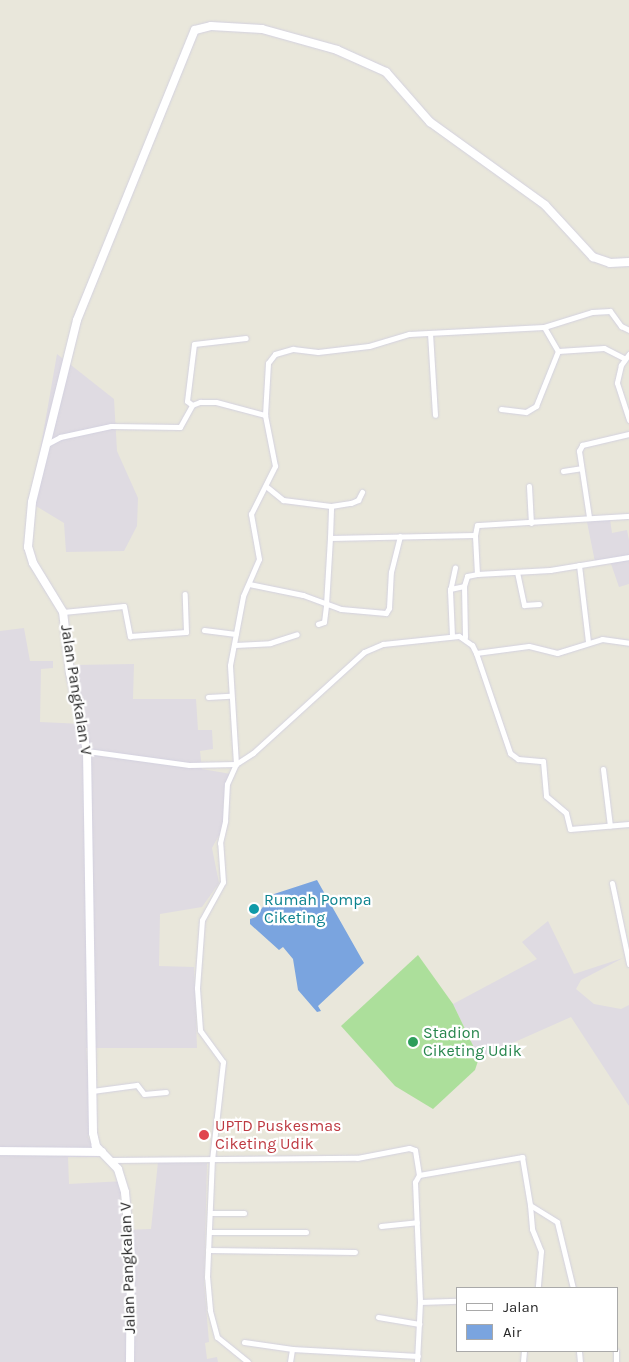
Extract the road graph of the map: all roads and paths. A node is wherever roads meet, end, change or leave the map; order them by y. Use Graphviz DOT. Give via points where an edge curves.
graph roads {
  1 [pos="629,262"];
  2 [pos="544,326"];
  3 [pos="629,330"];
  4 [pos="430,333"];
  5 [pos="246,338"];
  6 [pos="558,351"];
  7 [pos="629,354"];
  8 [pos="624,358"];
  9 [pos="192,405"];
  10 [pos="501,408"];
  11 [pos="265,415"];
  12 [pos="435,415"];
  13 [pos="629,420"];
  14 [pos="629,434"];
  15 [pos="47,444"];
  16 [pos="581,468"];
  17 [pos="563,471"];
  18 [pos="529,486"];
  19 [pos="267,487"];
  20 [pos="362,492"];
  21 [pos="332,506"];
  22 [pos="629,516"];
  23 [pos="589,517"];
  24 [pos="531,523"];
  25 [pos="475,535"];
  26 [pos="400,536"];
  27 [pos="330,538"];
  28 [pos="629,557"];
  29 [pos="579,565"];
  30 [pos="455,568"];
  31 [pos="517,572"];
  32 [pos="477,574"];
  33 [pos="249,584"];
  34 [pos="464,586"];
  35 [pos="450,589"];
  36 [pos="185,594"];
  37 [pos="539,604"];
  38 [pos="326,605"];
  39 [pos="63,612"];
  40 [pos="318,624"];
  41 [pos="204,630"];
  42 [pos="236,634"];
  43 [pos="297,634"];
  44 [pos="452,636"];
  45 [pos="465,637"];
  46 [pos="588,642"];
  47 [pos="629,643"];
  48 [pos="234,645"];
  49 [pos="476,653"];
  50 [pos="230,696"];
  51 [pos="208,697"];
  52 [pos="87,751"];
  53 [pos="236,764"];
  54 [pos="603,769"];
  55 [pos="629,824"];
  56 [pos="610,826"];
  57 [pos="612,883"];
  58 [pos="629,964"];
  59 [pos="92,1091"];
  60 [pos="166,1092"];
  61 [pos="0,1151"];
  62 [pos="102,1152"];
  63 [pos="109,1160"];
  64 [pos="212,1160"];
  65 [pos="419,1175"];
  66 [pos="530,1205"];
  67 [pos="210,1213"];
  68 [pos="244,1213"];
  69 [pos="417,1222"];
  70 [pos="381,1226"];
  71 [pos="209,1232"];
  72 [pos="306,1232"];
  73 [pos="208,1250"];
  74 [pos="356,1252"];
  75 [pos="538,1287"];
  76 [pos="573,1287"];
  77 [pos="456,1301"];
  78 [pos="420,1302"];
  79 [pos="378,1317"];
  80 [pos="419,1324"];
  81 [pos="244,1342"];
  82 [pos="292,1349"];
  83 [pos="418,1359"];
  84 [pos="130,1362"];
  85 [pos="248,1362"];
  86 [pos="290,1362"];
  1 -- 15 [label="street, Jalan Pangkalan V" via="610,263 593,257 545,205 430,122 386,72 337,50 262,29 212,26 195,30 77,320"];
  2 -- 3 [label="street" via="592,312 610,311 621,326"];
  2 -- 4 [label="street"];
  2 -- 6 [label="street"];
  4 -- 11 [label="street" via="395,337 355,348 318,352 293,349 275,354 268,363"];
  4 -- 12 [label="street"];
  5 -- 9 [label="street" via="194,344 187,401"];
  6 -- 8 [label="street" via="604,348"];
  6 -- 10 [label="street" via="536,406 526,412"];
  7 -- 8 [label="street"];
  8 -- 13 [label="street" via="617,383"];
  9 -- 11 [label="street" via="210,401"];
  9 -- 15 [label="street" via="180,427 120,426 60,437"];
  11 -- 19 [label="street" via="275,466"];
  14 -- 16 [label="street" via="582,444 579,451"];
  15 -- 39 [label="street, Jalan Pangkalan V" via="32,502 28,547 33,563"];
  16 -- 17 [label="street"];
  16 -- 23 [label="street"];
  18 -- 24 [label="street"];
  19 -- 21 [label="street" via="282,500"];
  19 -- 33 [label="street" via="251,514 259,559"];
  20 -- 21 [label="street" via="358,500"];
  21 -- 27 [label="street"];
  22 -- 23 [label="street"];
  23 -- 24 [label="street"];
  24 -- 25 [label="street" via="482,524 476,527"];
  25 -- 26 [label="street"];
  25 -- 32 [label="street"];
  26 -- 27 [label="street"];
  26 -- 38 [label="street" via="391,572 388,611 375,614"];
  27 -- 38 [label="street"];
  28 -- 29 [label="street"];
  29 -- 31 [label="street"];
  29 -- 46 [label="street"];
  30 -- 35 [label="street"];
  31 -- 32 [label="street"];
  31 -- 37 [label="street" via="524,605"];
  32 -- 34 [label="street" via="467,576"];
  33 -- 38 [label="street" via="303,595"];
  33 -- 42 [label="street"];
  34 -- 35 [label="street"];
  34 -- 45 [label="street"];
  35 -- 44 [label="street"];
  36 -- 39 [label="street" via="186,632 130,636 124,606"];
  38 -- 40 [label="street" via="324,622"];
  39 -- 52 [label="street, Jalan Pangkalan V" via="70,673"];
  41 -- 42 [label="street"];
  42 -- 48 [label="street"];
  43 -- 48 [label="street" via="270,643"];
  44 -- 45 [label="street"];
  44 -- 53 [label="street" via="398,641 370,648 279,726 253,753"];
  45 -- 49 [label="street"];
  46 -- 47 [label="street"];
  46 -- 49 [label="street" via="557,653 529,646"];
  48 -- 50 [label="street"];
  49 -- 56 [label="street" via="510,753 518,759 543,761 546,796 566,813 570,829"];
  50 -- 51 [label="street"];
  50 -- 53 [label="street"];
  52 -- 53 [label="street" via="189,764"];
  52 -- 59 [label="street, Jalan Pangkalan V"];
  53 -- 64 [label="street" via="227,784 220,843 223,882 203,914 200,944 199,1026 223,1062"];
  54 -- 56 [label="street"];
  55 -- 56 [label="street"];
  57 -- 58 [label="street"];
  59 -- 60 [label="street" via="137,1085 144,1094"];
  59 -- 62 [label="street, Jalan Pangkalan V" via="93,1133"];
  61 -- 62 [label="street"];
  62 -- 63 [label="street, Jalan Pangkalan V"];
  63 -- 64 [label="street"];
  63 -- 84 [label="street, Jalan Pangkalan V" via="118,1169 126,1192 131,1267"];
  64 -- 65 [label="street" via="357,1158 409,1148 416,1153"];
  64 -- 67 [label="street"];
  65 -- 66 [label="street" via="522,1157"];
  65 -- 69 [label="street" via="414,1182"];
  66 -- 75 [label="street" via="532,1228 542,1251"];
  66 -- 76 [label="street" via="557,1222"];
  67 -- 68 [label="street"];
  67 -- 71 [label="street"];
  69 -- 70 [label="street"];
  69 -- 78 [label="street"];
  71 -- 72 [label="street"];
  71 -- 73 [label="street"];
  73 -- 74 [label="street"];
  73 -- 85 [label="street" via="207,1277 213,1329 219,1340"];
  77 -- 78 [label="street"];
  78 -- 80 [label="street"];
  79 -- 80 [label="street"];
  80 -- 83 [label="street"];
  81 -- 82 [label="street"];
  82 -- 83 [label="street"];
  82 -- 86 [label="street"];
}
